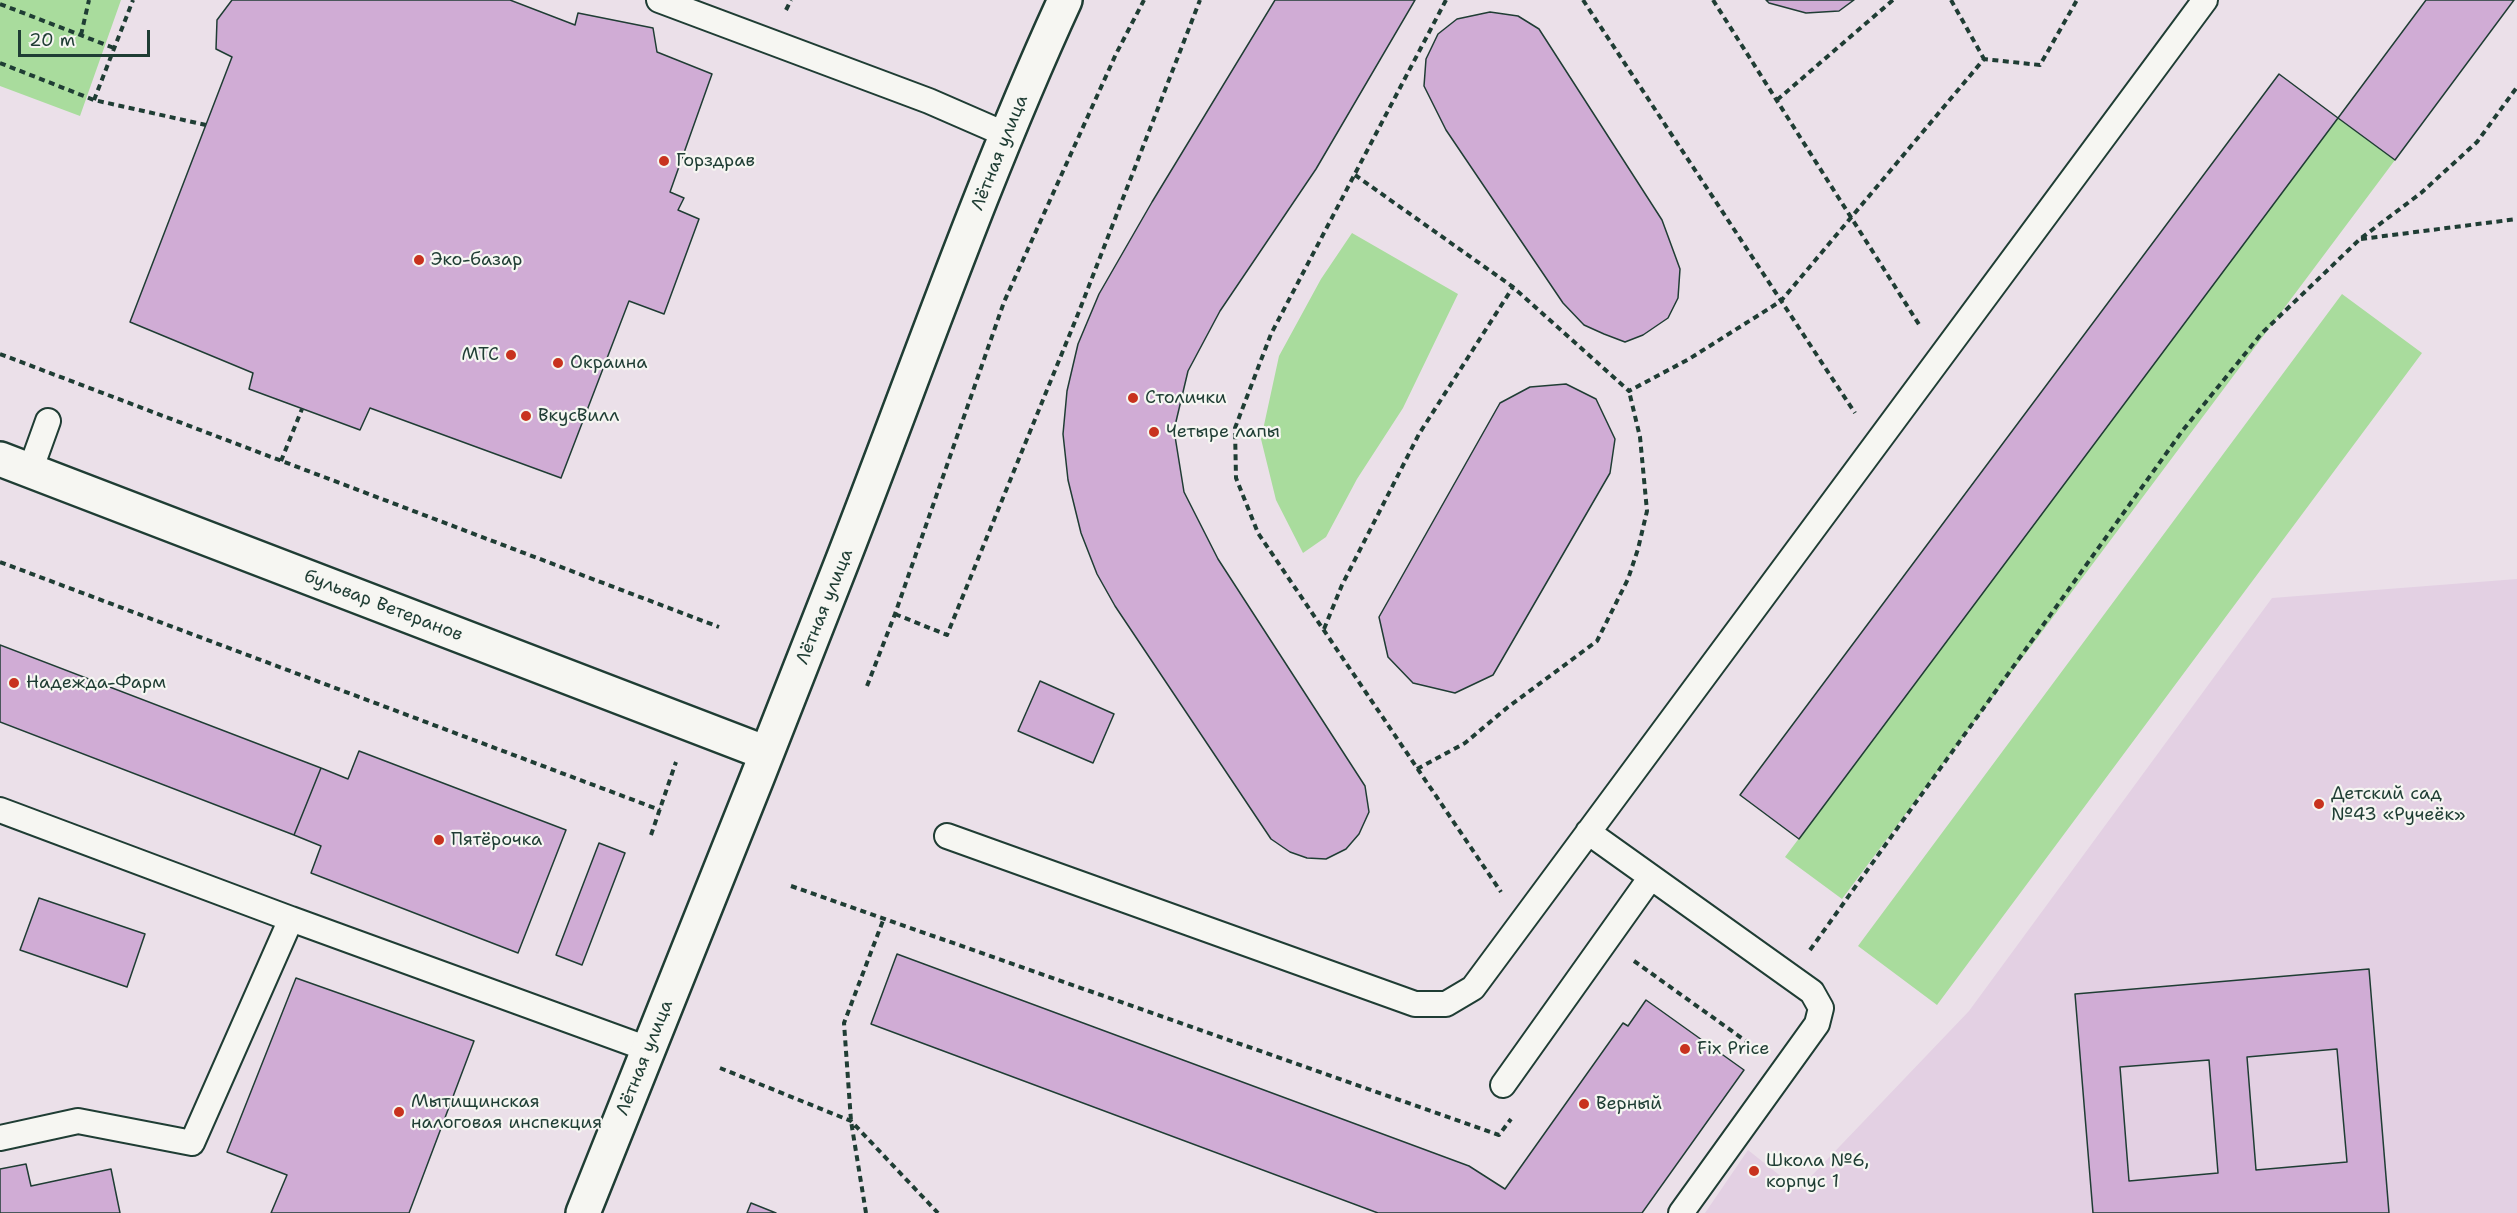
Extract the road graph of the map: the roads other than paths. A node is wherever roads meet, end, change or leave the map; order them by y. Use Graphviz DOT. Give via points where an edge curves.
graph roads {
  1 [pos="659,0"];
  2 [pos="1065,0"];
  3 [pos="2205,0"];
  4 [pos="1007,135"];
  5 [pos="48,421"];
  6 [pos="0,459"];
  7 [pos="30,471"];
  8 [pos="766,753"];
  9 [pos="0,810"];
  10 [pos="1588,831"];
  11 [pos="947,836"];
  12 [pos="1650,877"];
  13 [pos="291,919"];
  14 [pos="648,1049"];
  15 [pos="1503,1085"];
  16 [pos="0,1138"];
  17 [pos="583,1213"];
  18 [pos="1681,1213"];
  1 -- 4 [label="lane" via="929,101"];
  2 -- 4 [label="street, Лётная улица"];
  3 -- 10 [label="lane"];
  4 -- 8 [label="street, Лётная улица"];
  5 -- 7 [label="lane"];
  6 -- 7 [label="street, бульвар Ветеранов"];
  7 -- 8 [label="street, бульвар Ветеранов"];
  8 -- 14 [label="street, Лётная улица"];
  9 -- 13 [label="lane"];
  10 -- 11 [label="lane" via="1473,988 1446,1004 1415,1004"];
  10 -- 12 [label="lane"];
  12 -- 15 [label="lane"];
  12 -- 18 [label="lane" via="1812,992 1821,1008 1817,1024"];
  13 -- 14 [label="lane"];
  13 -- 16 [label="lane" via="192,1143 78,1121"];
  14 -- 17 [label="street, Лётная улица"];
}
